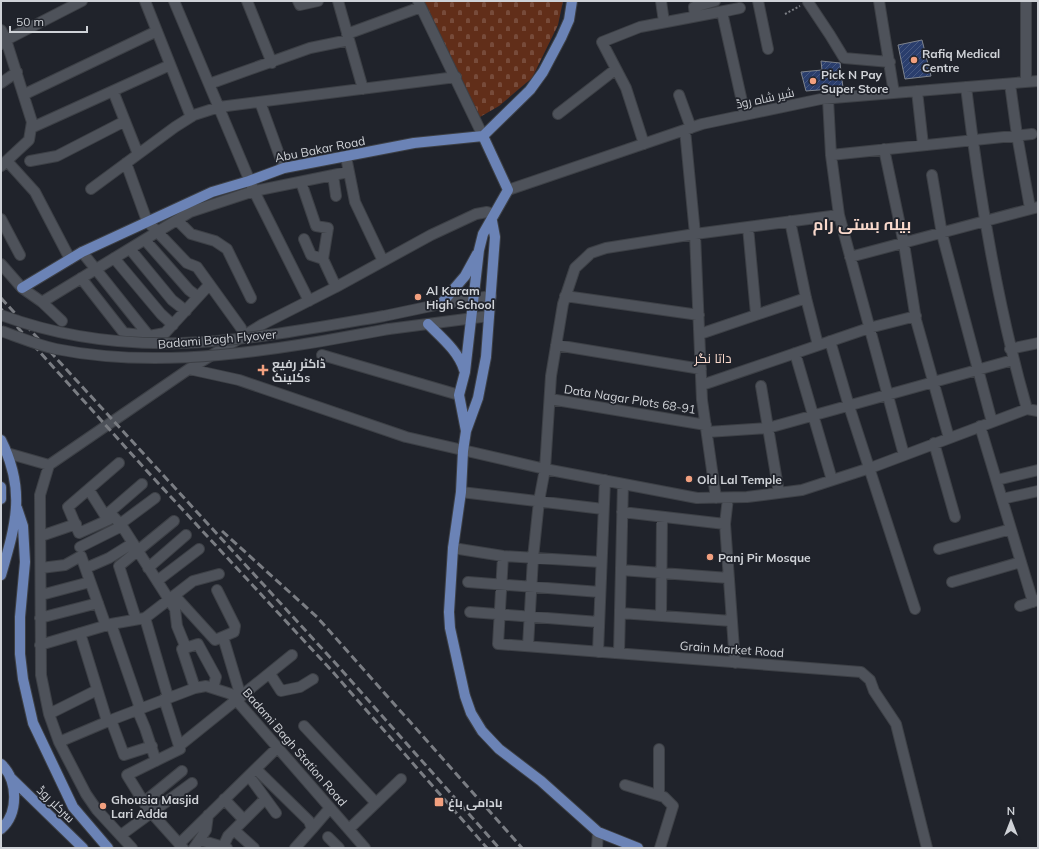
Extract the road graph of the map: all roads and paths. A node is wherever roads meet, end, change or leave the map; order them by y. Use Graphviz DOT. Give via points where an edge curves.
graph roads {
  1 [pos="82,1"];
  2 [pos="144,1"];
  3 [pos="174,1"];
  4 [pos="247,1"];
  5 [pos="298,1"];
  6 [pos="318,1"];
  7 [pos="572,1"];
  8 [pos="661,1"];
  9 [pos="715,1"];
  10 [pos="758,1"];
  11 [pos="879,1"];
  12 [pos="1026,1"];
  13 [pos="341,2"];
  14 [pos="808,2"];
  15 [pos="419,4"];
  16 [pos="785,14"];
  17 [pos="695,16"];
  18 [pos="664,22"];
  19 [pos="1,30"];
  20 [pos="157,31"];
  21 [pos="348,37"];
  22 [pos="4,42"];
  23 [pos="768,50"];
  24 [pos="890,62"];
  25 [pos="272,63"];
  26 [pos="170,65"];
  27 [pos="616,69"];
  28 [pos="17,72"];
  29 [pos="456,77"];
  30 [pos="1038,81"];
  31 [pos="1026,82"];
  32 [pos="1,83"];
  33 [pos="210,84"];
  34 [pos="1010,84"];
  35 [pos="966,87"];
  36 [pos="363,89"];
  37 [pos="113,90"];
  38 [pos="917,91"];
  39 [pos="894,93"];
  40 [pos="25,94"];
  41 [pos="679,95"];
  42 [pos="828,99"];
  43 [pos="260,102"];
  44 [pos="219,107"];
  45 [pos="558,114"];
  46 [pos="745,115"];
  47 [pos="191,117"];
  48 [pos="125,121"];
  49 [pos="31,128"];
  50 [pos="688,129"];
  51 [pos="1032,134"];
  52 [pos="1017,135"];
  53 [pos="483,136"];
  54 [pos="972,140"];
  55 [pos="644,144"];
  56 [pos="922,145"];
  57 [pos="884,149"];
  58 [pos="138,154"];
  59 [pos="831,155"];
  60 [pos="346,157"];
  61 [pos="30,161"];
  62 [pos="4,163"];
  63 [pos="126,163"];
  64 [pos="284,168"];
  65 [pos="348,172"];
  66 [pos="333,175"];
  67 [pos="932,175"];
  68 [pos="249,181"];
  69 [pos="301,182"];
  70 [pos="90,189"];
  71 [pos="508,190"];
  72 [pos="254,192"];
  73 [pos="336,196"];
  74 [pos="1034,208"];
  75 [pos="839,214"];
  76 [pos="493,217"];
  77 [pos="1,219"];
  78 [pos="177,220"];
  79 [pos="147,221"];
  80 [pos="790,221"];
  81 [pos="986,222"];
  82 [pos="748,227"];
  83 [pos="158,232"];
  84 [pos="695,234"];
  85 [pos="942,234"];
  86 [pos="304,239"];
  87 [pos="145,240"];
  88 [pos="904,244"];
  89 [pos="130,249"];
  90 [pos="479,250"];
  91 [pos="82,252"];
  92 [pos="20,255"];
  93 [pos="114,258"];
  94 [pos="850,258"];
  95 [pos="70,259"];
  96 [pos="323,259"];
  97 [pos="383,261"];
  98 [pos="1,264"];
  99 [pos="96,269"];
  100 [pos="81,278"];
  101 [pos="210,285"];
  102 [pos="336,287"];
  103 [pos="22,288"];
  104 [pos="490,296"];
  105 [pos="565,296"];
  106 [pos="198,297"];
  107 [pos="251,298"];
  108 [pos="806,298"];
  109 [pos="474,299"];
  110 [pos="309,301"];
  111 [pos="42,302"];
  112 [pos="441,304"];
  113 [pos="186,311"];
  114 [pos="756,314"];
  115 [pos="1,315"];
  116 [pos="698,315"];
  117 [pos="489,316"];
  118 [pos="916,316"];
  119 [pos="471,318"];
  120 [pos="62,321"];
  121 [pos="428,324"];
  122 [pos="173,325"];
  123 [pos="241,328"];
  124 [pos="869,328"];
  125 [pos="1,331"];
  126 [pos="700,334"];
  127 [pos="149,336"];
  128 [pos="830,341"];
  129 [pos="1038,343"];
  130 [pos="556,345"];
  131 [pos="818,345"];
  132 [pos="1010,349"];
  133 [pos="795,353"];
  134 [pos="322,355"];
  135 [pos="1013,360"];
  136 [pos="701,369"];
  137 [pos="189,370"];
  138 [pos="978,370"];
  139 [pos="465,372"];
  140 [pos="932,383"];
  141 [pos="702,385"];
  142 [pos="761,386"];
  143 [pos="459,395"];
  144 [pos="888,395"];
  145 [pos="550,399"];
  146 [pos="849,406"];
  147 [pos="1027,409"];
  148 [pos="1038,411"];
  149 [pos="813,415"];
  150 [pos="992,422"];
  151 [pos="980,426"];
  152 [pos="707,428"];
  153 [pos="768,428"];
  154 [pos="466,431"];
  155 [pos="949,438"];
  156 [pos="1,440"];
  157 [pos="934,443"];
  158 [pos="463,451"];
  159 [pos="7,453"];
  160 [pos="904,455"];
  161 [pos="119,463"];
  162 [pos="49,465"];
  163 [pos="869,467"];
  164 [pos="545,469"];
  165 [pos="1038,470"];
  166 [pos="604,480"];
  167 [pos="832,480"];
  168 [pos="997,480"];
  169 [pos="142,484"];
  170 [pos="623,484"];
  171 [pos="1,487"];
  172 [pos="89,490"];
  173 [pos="1038,490"];
  174 [pos="461,492"];
  175 [pos="779,493"];
  176 [pos="155,498"];
  177 [pos="716,498"];
  178 [pos="728,498"];
  179 [pos="1,499"];
  180 [pos="1002,499"];
  181 [pos="539,501"];
  182 [pos="17,508"];
  183 [pos="603,510"];
  184 [pos="622,512"];
  185 [pos="955,517"];
  186 [pos="106,518"];
  187 [pos="662,518"];
  188 [pos="174,521"];
  189 [pos="76,524"];
  190 [pos="726,524"];
  191 [pos="121,525"];
  192 [pos="1011,529"];
  193 [pos="186,535"];
  194 [pos="41,536"];
  195 [pos="80,547"];
  196 [pos="135,547"];
  197 [pos="453,548"];
  198 [pos="199,549"];
  199 [pos="939,549"];
  200 [pos="503,556"];
  201 [pos="533,558"];
  202 [pos="601,562"];
  203 [pos="1021,562"];
  204 [pos="41,568"];
  205 [pos="86,568"];
  206 [pos="148,568"];
  207 [pos="621,570"];
  208 [pos="661,573"];
  209 [pos="219,574"];
  210 [pos="1,575"];
  211 [pos="729,578"];
  212 [pos="157,581"];
  213 [pos="90,582"];
  214 [pos="468,582"];
  215 [pos="952,582"];
  216 [pos="502,584"];
  217 [pos="533,587"];
  218 [pos="217,590"];
  219 [pos="600,592"];
  220 [pos="41,595"];
  221 [pos="172,598"];
  222 [pos="1035,601"];
  223 [pos="98,603"];
  224 [pos="1020,606"];
  225 [pos="915,609"];
  226 [pos="470,612"];
  227 [pos="620,613"];
  228 [pos="500,614"];
  229 [pos="530,616"];
  230 [pos="661,616"];
  231 [pos="40,618"];
  232 [pos="141,619"];
  233 [pos="732,621"];
  234 [pos="599,622"];
  235 [pos="108,625"];
  236 [pos="80,633"];
  237 [pos="223,637"];
  238 [pos="40,645"];
  239 [pos="528,646"];
  240 [pos="186,648"];
  241 [pos="598,652"];
  242 [pos="619,653"];
  243 [pos="292,655"];
  244 [pos="735,663"];
  245 [pos="270,674"];
  246 [pos="313,679"];
  247 [pos="195,688"];
  248 [pos="212,688"];
  249 [pos="97,690"];
  250 [pos="166,698"];
  251 [pos="239,699"];
  252 [pos="138,709"];
  253 [pos="49,714"];
  254 [pos="109,720"];
  255 [pos="304,726"];
  256 [pos="59,742"];
  257 [pos="152,746"];
  258 [pos="179,746"];
  259 [pos="276,749"];
  260 [pos="659,749"];
  261 [pos="156,761"];
  262 [pos="2,764"];
  263 [pos="182,771"];
  264 [pos="252,772"];
  265 [pos="11,778"];
  266 [pos="401,779"];
  267 [pos="192,783"];
  268 [pos="625,785"];
  269 [pos="658,795"];
  270 [pos="224,799"];
  271 [pos="266,799"];
  272 [pos="144,802"];
  273 [pos="376,803"];
  274 [pos="330,808"];
  275 [pos="276,813"];
  276 [pos="152,814"];
  277 [pos="208,815"];
  278 [pos="244,820"];
  279 [pos="1,829"];
  280 [pos="312,829"];
  281 [pos="348,829"];
  282 [pos="234,830"];
  283 [pos="598,832"];
  284 [pos="121,836"];
  285 [pos="328,837"];
  286 [pos="200,840"];
  287 [pos="181,846"];
  288 [pos="225,847"];
  289 [pos="300,847"];
  290 [pos="83,848"];
  291 [pos="108,848"];
  292 [pos="132,848"];
  293 [pos="194,848"];
  294 [pos="254,848"];
  295 [pos="339,848"];
  296 [pos="365,848"];
  297 [pos="597,848"];
  298 [pos="638,848"];
  299 [pos="660,848"];
  300 [pos="927,848"];
  1 -- 22 [label="street"];
  2 -- 20 [label="street"];
  3 -- 33 [label="street"];
  4 -- 25 [label="street"];
  5 -- 6 [label="street" via="300,5"];
  7 -- 53 [label="main road" via="569,20 543,72 530,90"];
  8 -- 18 [label="street"];
  9 -- 17 [label="street" via="694,7"];
  10 -- 23 [label="street"];
  11 -- 24 [label="street"];
  12 -- 31 [label="street"];
  13 -- 21 [label="street"];
  14 -- 16 [label="path"];
  14 -- 24 [label="street" via="844,58"];
  15 -- 21 [label="street"];
  15 -- 29 [label="street"];
  17 -- 18 [label="street"];
  17 -- 46 [label="street" via="740,8 722,12"];
  18 -- 27 [label="street" via="640,27 602,42"];
  19 -- 22 [label="street"];
  20 -- 26 [label="street"];
  20 -- 40 [label="street"];
  21 -- 25 [label="street"];
  21 -- 36 [label="street"];
  22 -- 28 [label="street"];
  24 -- 39 [label="street"];
  25 -- 33 [label="street"];
  26 -- 37 [label="street"];
  26 -- 47 [label="street"];
  27 -- 45 [label="street"];
  27 -- 55 [label="street" via="626,88"];
  28 -- 32 [label="street"];
  28 -- 40 [label="street"];
  29 -- 36 [label="street"];
  29 -- 53 [label="street"];
  30 -- 31 [label="street, شیر شاہ روڈ"];
  31 -- 34 [label="street, شیر شاہ روڈ"];
  33 -- 44 [label="street"];
  34 -- 35 [label="street, شیر شاہ روڈ"];
  34 -- 52 [label="street"];
  35 -- 38 [label="street, شیر شاہ روڈ"];
  35 -- 54 [label="street"];
  36 -- 43 [label="street"];
  37 -- 48 [label="street"];
  37 -- 49 [label="street"];
  38 -- 39 [label="street, شیر شاہ روڈ"];
  38 -- 56 [label="street"];
  39 -- 42 [label="street, شیر شاہ روڈ"];
  40 -- 49 [label="street" via="32,122"];
  41 -- 50 [label="street"];
  42 -- 46 [label="street, شیر شاہ روڈ"];
  42 -- 59 [label="street"];
  43 -- 44 [label="street"];
  43 -- 64 [label="street"];
  44 -- 47 [label="street"];
  44 -- 68 [label="street"];
  46 -- 50 [label="street, شیر شاہ روڈ"];
  47 -- 58 [label="street"];
  48 -- 58 [label="street"];
  48 -- 61 [label="street" via="57,156"];
  49 -- 62 [label="street" via="29,140"];
  50 -- 55 [label="street, شیر شاہ روڈ"];
  50 -- 84 [label="street"];
  51 -- 52 [label="street"];
  52 -- 54 [label="street"];
  52 -- 74 [label="street"];
  53 -- 60 [label="main road, Abu Bakar Road" via="414,143"];
  53 -- 71 [label="main road"];
  54 -- 56 [label="street"];
  54 -- 81 [label="street"];
  55 -- 71 [label="street, شیر شاہ روڈ"];
  56 -- 57 [label="street"];
  57 -- 59 [label="street"];
  57 -- 88 [label="street"];
  58 -- 63 [label="street"];
  59 -- 75 [label="street"];
  60 -- 64 [label="main road, Abu Bakar Road"];
  60 -- 65 [label="street"];
  62 -- 95 [label="street" via="35,192"];
  63 -- 70 [label="street"];
  63 -- 79 [label="street"];
  64 -- 68 [label="main road, Abu Bakar Road"];
  65 -- 66 [label="street"];
  65 -- 97 [label="street" via="355,202"];
  66 -- 69 [label="street"];
  66 -- 73 [label="street"];
  67 -- 85 [label="street"];
  68 -- 72 [label="street"];
  68 -- 79 [label="main road, Abu Bakar Road" via="212,192"];
  69 -- 72 [label="street"];
  69 -- 96 [label="street" via="316,226 328,228"];
  71 -- 76 [label="main road"];
  72 -- 78 [label="street" via="190,212"];
  72 -- 110 [label="street"];
  74 -- 81 [label="street"];
  75 -- 80 [label="street"];
  75 -- 94 [label="street"];
  76 -- 90 [label="main road" via="483,234"];
  76 -- 97 [label="street" via="488,212 476,214"];
  76 -- 104 [label="main road" via="495,237"];
  77 -- 92 [label="street"];
  78 -- 83 [label="street"];
  78 -- 107 [label="street" via="191,234 215,241 227,250"];
  79 -- 83 [label="street"];
  79 -- 91 [label="main road, Abu Bakar Road"];
  80 -- 82 [label="street"];
  80 -- 108 [label="street"];
  81 -- 85 [label="street"];
  81 -- 132 [label="street"];
  82 -- 84 [label="street"];
  82 -- 114 [label="street"];
  83 -- 87 [label="street"];
  83 -- 101 [label="street" via="187,263 197,267"];
  84 -- 105 [label="street" via="606,248 591,253 575,268"];
  84 -- 116 [label="street"];
  85 -- 88 [label="street"];
  85 -- 138 [label="street"];
  86 -- 96 [label="street" via="311,255"];
  87 -- 89 [label="street"];
  87 -- 106 [label="street"];
  88 -- 94 [label="street"];
  88 -- 118 [label="street"];
  89 -- 93 [label="street"];
  89 -- 113 [label="street" via="172,300"];
  90 -- 109 [label="main road"];
  90 -- 112 [label="main road" via="465,276"];
  91 -- 95 [label="main road, Abu Bakar Road"];
  91 -- 99 [label="street"];
  93 -- 99 [label="street"];
  93 -- 122 [label="street"];
  94 -- 124 [label="street"];
  95 -- 103 [label="main road, Abu Bakar Road"];
  96 -- 102 [label="street"];
  97 -- 102 [label="street"];
  98 -- 103 [label="street"];
  99 -- 100 [label="street"];
  99 -- 127 [label="street"];
  100 -- 111 [label="street"];
  100 -- 127 [label="street" via="124,333"];
  101 -- 106 [label="street"];
  101 -- 123 [label="street"];
  102 -- 110 [label="street"];
  103 -- 111 [label="street"];
  104 -- 109 [label="street, Badami Bagh Flyover"];
  104 -- 117 [label="main road"];
  105 -- 116 [label="street"];
  105 -- 130 [label="street"];
  106 -- 113 [label="street"];
  108 -- 114 [label="street"];
  108 -- 131 [label="street"];
  109 -- 112 [label="street, Badami Bagh Flyover"];
  109 -- 119 [label="main road"];
  110 -- 137 [label="street" via="263,324"];
  111 -- 120 [label="street"];
  112 -- 115 [label="street, Badami Bagh Flyover, bridge" via="291,332 220,341 144,344 62,334"];
  113 -- 122 [label="street"];
  114 -- 126 [label="street"];
  116 -- 126 [label="street"];
  117 -- 119 [label="street, Badami Bagh Flyover"];
  117 -- 154 [label="main road" via="486,357 479,392"];
  118 -- 124 [label="street"];
  118 -- 140 [label="street"];
  119 -- 121 [label="street, Badami Bagh Flyover"];
  119 -- 139 [label="main road"];
  121 -- 125 [label="street, Badami Bagh Flyover, bridge" via="310,344 244,352 146,358 55,348"];
  121 -- 139 [label="main road" via="462,362"];
  122 -- 127 [label="street" via="165,333"];
  124 -- 128 [label="street"];
  124 -- 144 [label="street"];
  126 -- 136 [label="street"];
  128 -- 131 [label="street"];
  128 -- 146 [label="street"];
  129 -- 132 [label="street"];
  130 -- 136 [label="street"];
  130 -- 145 [label="street"];
  131 -- 133 [label="street"];
  132 -- 135 [label="street"];
  133 -- 141 [label="street"];
  133 -- 149 [label="street"];
  134 -- 143 [label="street"];
  135 -- 138 [label="street, Data Nagar Plots 68-91"];
  135 -- 147 [label="street"];
  136 -- 141 [label="street"];
  137 -- 158 [label="street" via="239,380 406,437"];
  137 -- 162 [label="street"];
  138 -- 140 [label="street, Data Nagar Plots 68-91"];
  138 -- 150 [label="street"];
  139 -- 143 [label="main road"];
  140 -- 144 [label="street, Data Nagar Plots 68-91"];
  140 -- 155 [label="street"];
  141 -- 152 [label="street"];
  142 -- 153 [label="street"];
  143 -- 154 [label="main road"];
  144 -- 146 [label="street, Data Nagar Plots 68-91"];
  144 -- 160 [label="street"];
  145 -- 152 [label="street, Data Nagar Plots 68-91"];
  145 -- 164 [label="street"];
  146 -- 149 [label="street, Data Nagar Plots 68-91"];
  146 -- 163 [label="street"];
  147 -- 148 [label="street"];
  147 -- 150 [label="street"];
  149 -- 153 [label="street, Data Nagar Plots 68-91"];
  149 -- 167 [label="street"];
  150 -- 151 [label="street"];
  151 -- 155 [label="street"];
  151 -- 168 [label="street"];
  152 -- 153 [label="street, Data Nagar Plots 68-91"];
  152 -- 177 [label="street"];
  153 -- 175 [label="street"];
  154 -- 158 [label="main road"];
  155 -- 157 [label="street"];
  156 -- 159 [label="main road"];
  157 -- 160 [label="street"];
  157 -- 185 [label="street"];
  158 -- 164 [label="street"];
  158 -- 174 [label="main road"];
  159 -- 162 [label="street"];
  159 -- 182 [label="main road" via="15,481"];
  160 -- 163 [label="street"];
  161 -- 172 [label="street"];
  162 -- 194 [label="street" via="40,495"];
  163 -- 167 [label="street"];
  163 -- 225 [label="street"];
  164 -- 166 [label="street"];
  164 -- 181 [label="street"];
  165 -- 168 [label="street"];
  166 -- 170 [label="street"];
  166 -- 183 [label="street"];
  167 -- 175 [label="street" via="802,490"];
  168 -- 180 [label="street"];
  169 -- 186 [label="street"];
  170 -- 177 [label="street" via="697,498"];
  170 -- 184 [label="street"];
  171 -- 179 [label="main road"];
  172 -- 186 [label="street"];
  172 -- 189 [label="street" via="68,507"];
  173 -- 180 [label="street"];
  174 -- 181 [label="street"];
  174 -- 197 [label="main road"];
  175 -- 178 [label="street"];
  176 -- 191 [label="street"];
  177 -- 178 [label="street"];
  178 -- 190 [label="street"];
  180 -- 192 [label="street"];
  181 -- 183 [label="street"];
  181 -- 201 [label="street"];
  182 -- 210 [label="main road" via="15,528"];
  182 -- 291 [label="main road" via="23,526 25,562 20,617 20,654 33,723 73,807"];
  183 -- 202 [label="street"];
  184 -- 187 [label="street"];
  184 -- 207 [label="street"];
  186 -- 189 [label="street" via="79,533"];
  186 -- 191 [label="street" via="113,516"];
  187 -- 190 [label="street"];
  187 -- 208 [label="street"];
  188 -- 196 [label="street"];
  189 -- 194 [label="street"];
  190 -- 211 [label="street"];
  191 -- 195 [label="street"];
  191 -- 196 [label="street"];
  192 -- 199 [label="street"];
  192 -- 203 [label="street"];
  193 -- 206 [label="street"];
  194 -- 204 [label="street"];
  196 -- 205 [label="street"];
  196 -- 206 [label="street"];
  196 -- 232 [label="street" via="118,566"];
  197 -- 200 [label="street"];
  197 -- 283 [label="main road" via="450,628 470,713 499,749 541,781"];
  198 -- 212 [label="street"];
  200 -- 201 [label="street"];
  200 -- 216 [label="street, Grain Market Road"];
  201 -- 202 [label="street"];
  201 -- 217 [label="street"];
  202 -- 219 [label="street"];
  203 -- 215 [label="street"];
  203 -- 222 [label="street"];
  204 -- 205 [label="street" via="65,565 81,556"];
  204 -- 220 [label="street"];
  205 -- 213 [label="street"];
  206 -- 212 [label="street"];
  207 -- 208 [label="street"];
  207 -- 227 [label="street"];
  208 -- 211 [label="street"];
  208 -- 230 [label="street"];
  209 -- 221 [label="street" via="193,581"];
  211 -- 233 [label="street"];
  212 -- 221 [label="street"];
  213 -- 220 [label="street"];
  213 -- 223 [label="street"];
  214 -- 216 [label="street"];
  216 -- 217 [label="street"];
  216 -- 228 [label="street, Grain Market Road"];
  217 -- 219 [label="street"];
  217 -- 229 [label="street"];
  218 -- 237 [label="street" via="235,626 234,632"];
  219 -- 234 [label="street"];
  220 -- 231 [label="street"];
  221 -- 232 [label="street"];
  221 -- 237 [label="street" via="215,640"];
  221 -- 240 [label="street" via="176,609 177,626"];
  222 -- 224 [label="street"];
  223 -- 231 [label="street"];
  223 -- 235 [label="street"];
  226 -- 228 [label="street"];
  227 -- 230 [label="street"];
  227 -- 242 [label="street"];
  228 -- 229 [label="street"];
  228 -- 239 [label="street, Grain Market Road" via="498,644"];
  229 -- 234 [label="street"];
  229 -- 239 [label="street"];
  230 -- 233 [label="street"];
  231 -- 238 [label="street"];
  232 -- 235 [label="street"];
  232 -- 250 [label="street"];
  233 -- 244 [label="street"];
  234 -- 241 [label="street"];
  235 -- 236 [label="street"];
  235 -- 252 [label="street"];
  236 -- 238 [label="street"];
  236 -- 249 [label="street"];
  237 -- 251 [label="street"];
  238 -- 253 [label="street" via="41,675"];
  239 -- 241 [label="street, Grain Market Road"];
  240 -- 247 [label="street" via="182,649"];
  240 -- 248 [label="street" via="198,644 216,677"];
  241 -- 242 [label="street, Grain Market Road"];
  242 -- 244 [label="street, Grain Market Road"];
  243 -- 245 [label="street"];
  244 -- 300 [label="street, Grain Market Road" via="861,672 870,680 874,691 896,724"];
  245 -- 246 [label="street" via="281,691 300,687"];
  245 -- 251 [label="street"];
  247 -- 248 [label="street, Badami Bagh Station Road"];
  247 -- 250 [label="street, Badami Bagh Station Road"];
  248 -- 251 [label="street, Badami Bagh Station Road"];
  249 -- 253 [label="street"];
  249 -- 254 [label="street"];
  250 -- 252 [label="street, Badami Bagh Station Road"];
  250 -- 258 [label="street"];
  251 -- 258 [label="street"];
  251 -- 259 [label="street, Badami Bagh Station Road"];
  252 -- 254 [label="street, Badami Bagh Station Road"];
  252 -- 257 [label="street"];
  253 -- 256 [label="street"];
  254 -- 256 [label="street, Badami Bagh Station Road"];
  254 -- 257 [label="street" via="124,755"];
  255 -- 273 [label="street"];
  256 -- 284 [label="street" via="86,794"];
  257 -- 261 [label="street"];
  258 -- 261 [label="street" via="180,749"];
  259 -- 264 [label="street"];
  259 -- 274 [label="street, Badami Bagh Station Road"];
  260 -- 269 [label="street"];
  261 -- 272 [label="street" via="127,776"];
  262 -- 265 [label="main road"];
  263 -- 272 [label="street"];
  264 -- 270 [label="street"];
  264 -- 271 [label="street"];
  264 -- 280 [label="street" via="309,821"];
  265 -- 279 [label="main road" via="14,800 11,814"];
  265 -- 290 [label="main road, سرکلر روڈ"];
  266 -- 273 [label="street"];
  267 -- 276 [label="street"];
  268 -- 269 [label="street"];
  269 -- 299 [label="street" via="673,806"];
  270 -- 277 [label="street"];
  270 -- 278 [label="street"];
  271 -- 275 [label="street"];
  271 -- 278 [label="street"];
  272 -- 276 [label="street"];
  273 -- 281 [label="street"];
  274 -- 280 [label="street"];
  274 -- 281 [label="street, Badami Bagh Station Road"];
  276 -- 284 [label="street"];
  276 -- 287 [label="street"];
  277 -- 286 [label="street" via="206,830"];
  277 -- 287 [label="street"];
  278 -- 282 [label="street"];
  280 -- 289 [label="street"];
  281 -- 296 [label="street, Badami Bagh Station Road"];
  282 -- 288 [label="street" via="228,836"];
  282 -- 294 [label="street"];
  283 -- 297 [label="street"];
  283 -- 298 [label="main road"];
  284 -- 292 [label="street"];
  285 -- 295 [label="street"];
  286 -- 288 [label="street"];
  286 -- 293 [label="street"];
}
